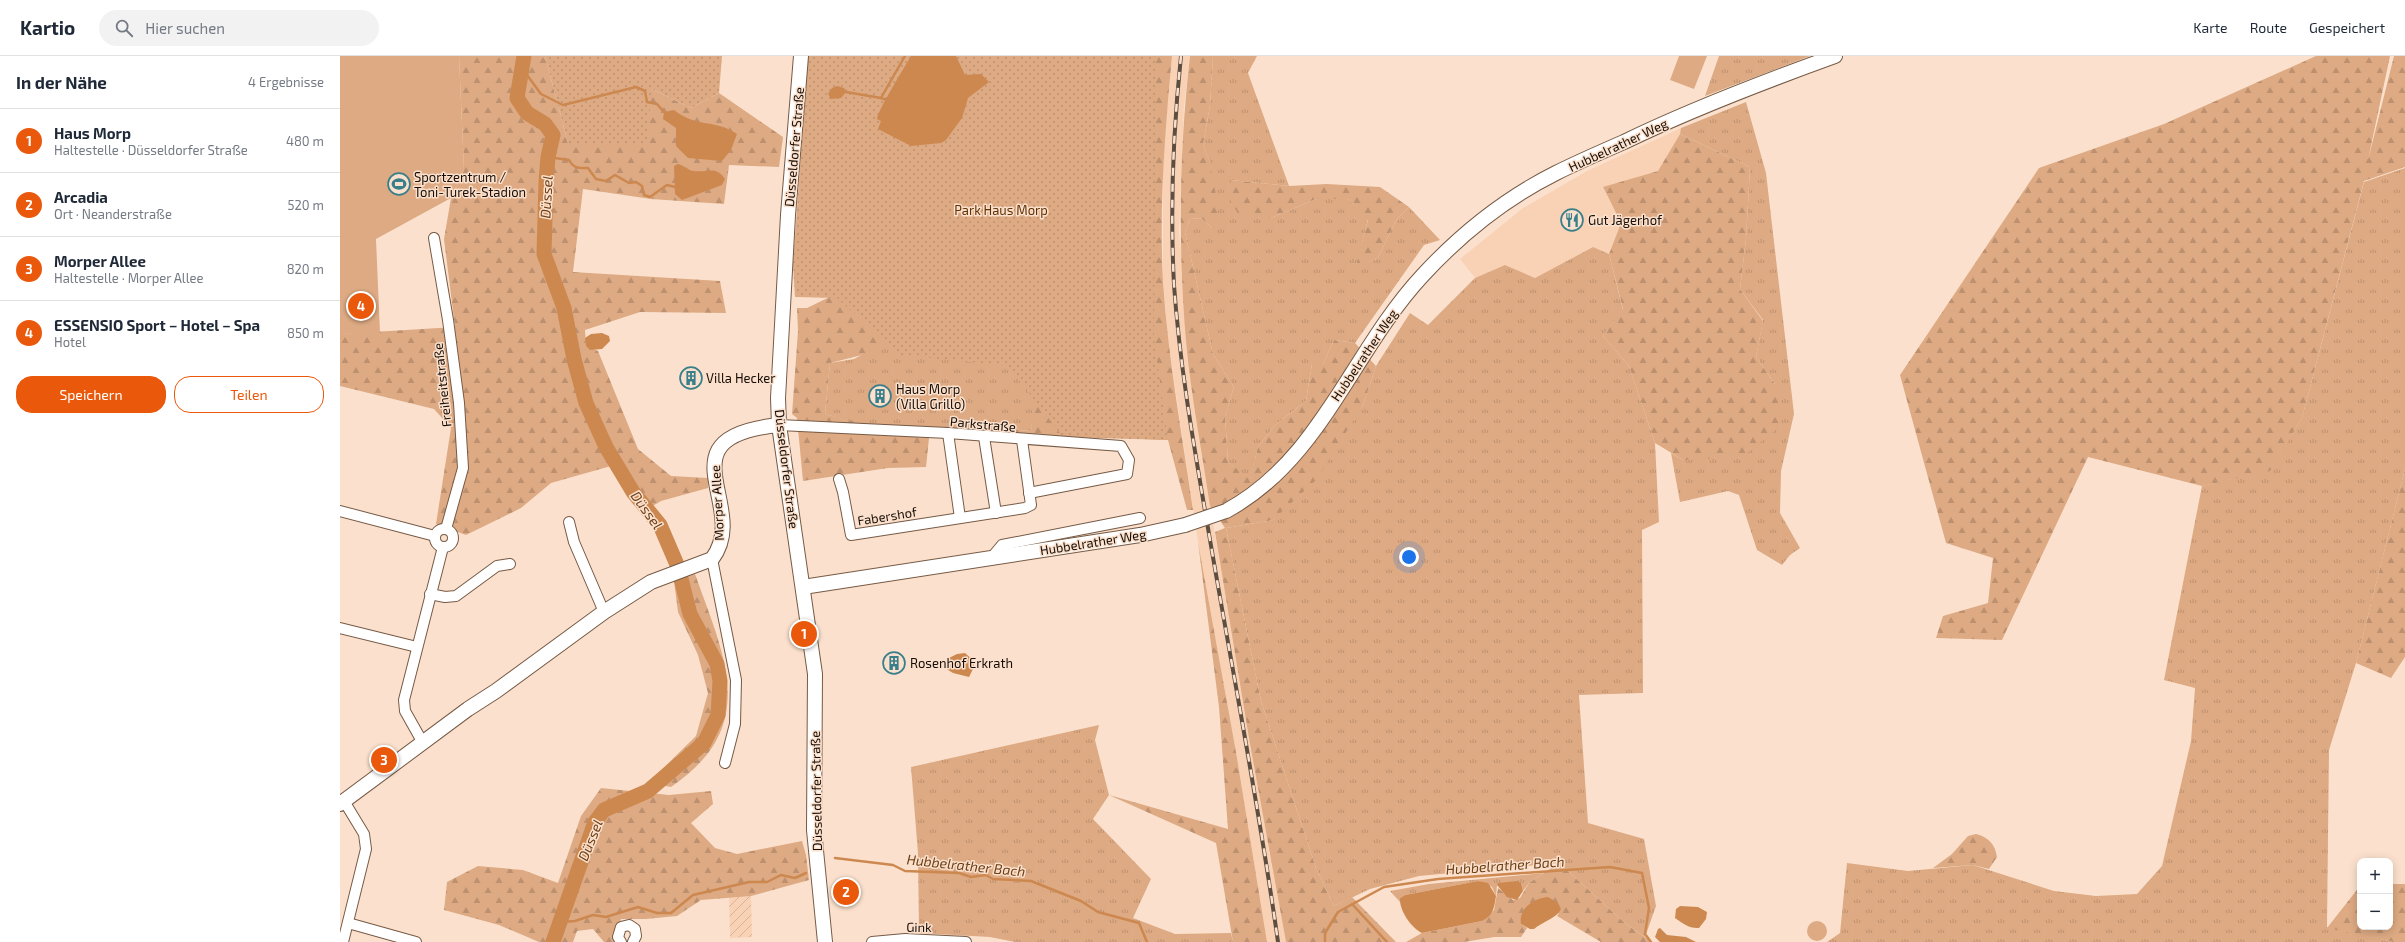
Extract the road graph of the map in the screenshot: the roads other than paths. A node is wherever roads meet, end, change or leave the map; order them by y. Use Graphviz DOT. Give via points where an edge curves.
graph roads {
  1 [pos="801,56"];
  2 [pos="1835,56"];
  3 [pos="434,238"];
  4 [pos="779,425"];
  5 [pos="948,433"];
  6 [pos="984,437"];
  7 [pos="1022,440"];
  8 [pos="839,479"];
  9 [pos="1029,493"];
  10 [pos="340,511"];
  11 [pos="996,513"];
  12 [pos="960,518"];
  13 [pos="1140,518"];
  14 [pos="569,522"];
  15 [pos="446,529"];
  16 [pos="436,536"];
  17 [pos="443,547"];
  18 [pos="992,557"];
  19 [pos="712,559"];
  20 [pos="510,564"];
  21 [pos="803,587"];
  22 [pos="430,594"];
  23 [pos="604,612"];
  24 [pos="340,628"];
  25 [pos="417,647"];
  26 [pos="423,742"];
  27 [pos="725,763"];
  28 [pos="342,802"];
  29 [pos="348,922"];
  30 [pos="343,942"];
  31 [pos="416,942"];
  32 [pos="621,942"];
  33 [pos="633,942"];
  34 [pos="826,942"];
  35 [pos="872,942"];
  36 [pos="966,942"];
  1 -- 4 [label="street, Düsseldorfer Straße" via="788,215 778,398"];
  2 -- 18 [label="street, Hubbelrather Weg, bridge" via="1662,124 1556,173 1487,217 1452,246 1392,311 1307,442 1287,465 1264,486 1226,511 1185,525 1140,535"];
  3 -- 15 [label="street, Freiheitstraße" via="459,403 463,468"];
  4 -- 5 [label="street, Parkstraße"];
  4 -- 19 [label="street, Morper Allee" via="733,435 717,452 715,470 722,540"];
  4 -- 21 [label="street, Düsseldorfer Straße"];
  5 -- 6 [label="street, Parkstraße"];
  5 -- 12 [label="street"];
  6 -- 7 [label="street, Parkstraße"];
  6 -- 11 [label="street"];
  7 -- 9 [label="street, Fabershof"];
  7 -- 9 [label="street, Parkstraße" via="1121,446 1129,460 1127,474"];
  8 -- 12 [label="street, Fabershof" via="851,536"];
  9 -- 11 [label="street, Fabershof" via="1031,505"];
  10 -- 16 [label="street"];
  11 -- 12 [label="street, Fabershof"];
  13 -- 18 [label="street, Hubbelrather Weg" via="1002,545"];
  14 -- 23 [label="street" via="574,542"];
  15 -- 16 [label="street" via="438,531"];
  15 -- 17 [label="street, Freiheitstraße" via="451,532 453,538 451,544"];
  16 -- 17 [label="street" via="438,544"];
  17 -- 22 [label="street, Freiheitstraße"];
  18 -- 21 [label="street, Hubbelrather Weg"];
  19 -- 23 [label="street, Morper Allee" via="651,582"];
  19 -- 27 [label="street" via="736,680 734,724"];
  20 -- 22 [label="street" via="497,566 456,596"];
  21 -- 34 [label="street, Düsseldorfer Straße" via="816,685 814,822"];
  22 -- 25 [label="street, Freiheitstraße"];
  23 -- 26 [label="street, Morper Allee"];
  24 -- 25 [label="street"];
  25 -- 26 [label="street, Freiheitstraße" via="404,700 404,711"];
  26 -- 28 [label="street, Morper Allee"];
  28 -- 29 [label="street" via="364,834 366,849"];
  29 -- 30 [label="street"];
  29 -- 31 [label="street"];
  32 -- 33 [label="street" via="618,937 621,927 629,925 635,929 636,936"];
  35 -- 36 [label="street, Gink" via="905,939"];
}
